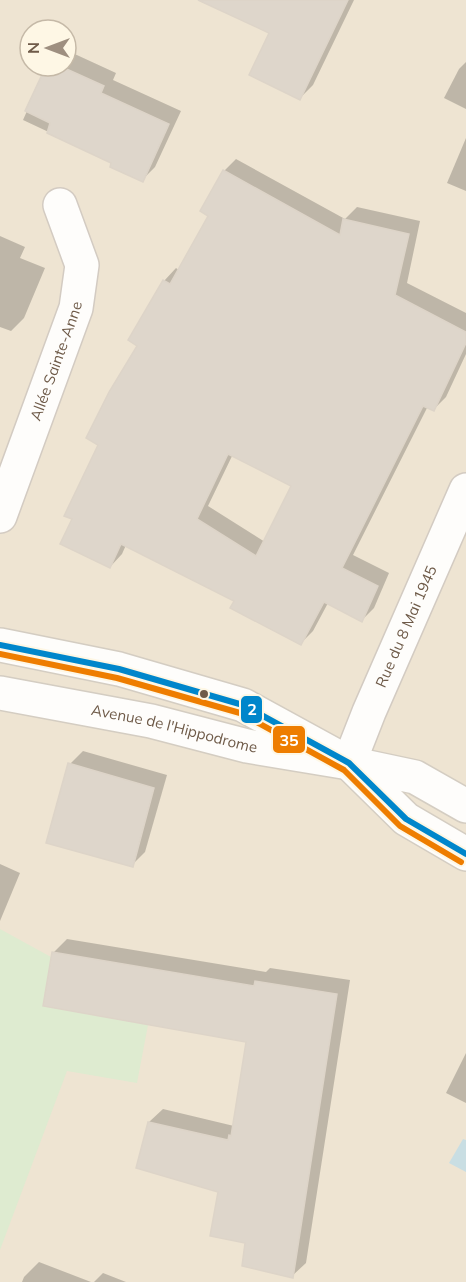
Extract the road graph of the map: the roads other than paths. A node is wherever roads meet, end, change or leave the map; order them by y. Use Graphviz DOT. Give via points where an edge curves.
graph roads {
  1 [pos="60,205"];
  2 [pos="466,490"];
  3 [pos="0,516"];
  4 [pos="0,645"];
  5 [pos="0,693"];
  6 [pos="350,764"];
  7 [pos="466,806"];
  8 [pos="466,854"];
  1 -- 3 [label="street, Allée Sainte-Anne" via="82,265 76,308"];
  2 -- 6 [label="street, Rue du 8 Mai 1945"];
  4 -- 6 [label="street" via="119,669 243,705"];
  5 -- 6 [label="street, Avenue de l'Hippodrome"];
  6 -- 7 [label="street, Avenue de l'Hippodrome" via="415,777"];
  6 -- 8 [label="street" via="406,819"];
}
